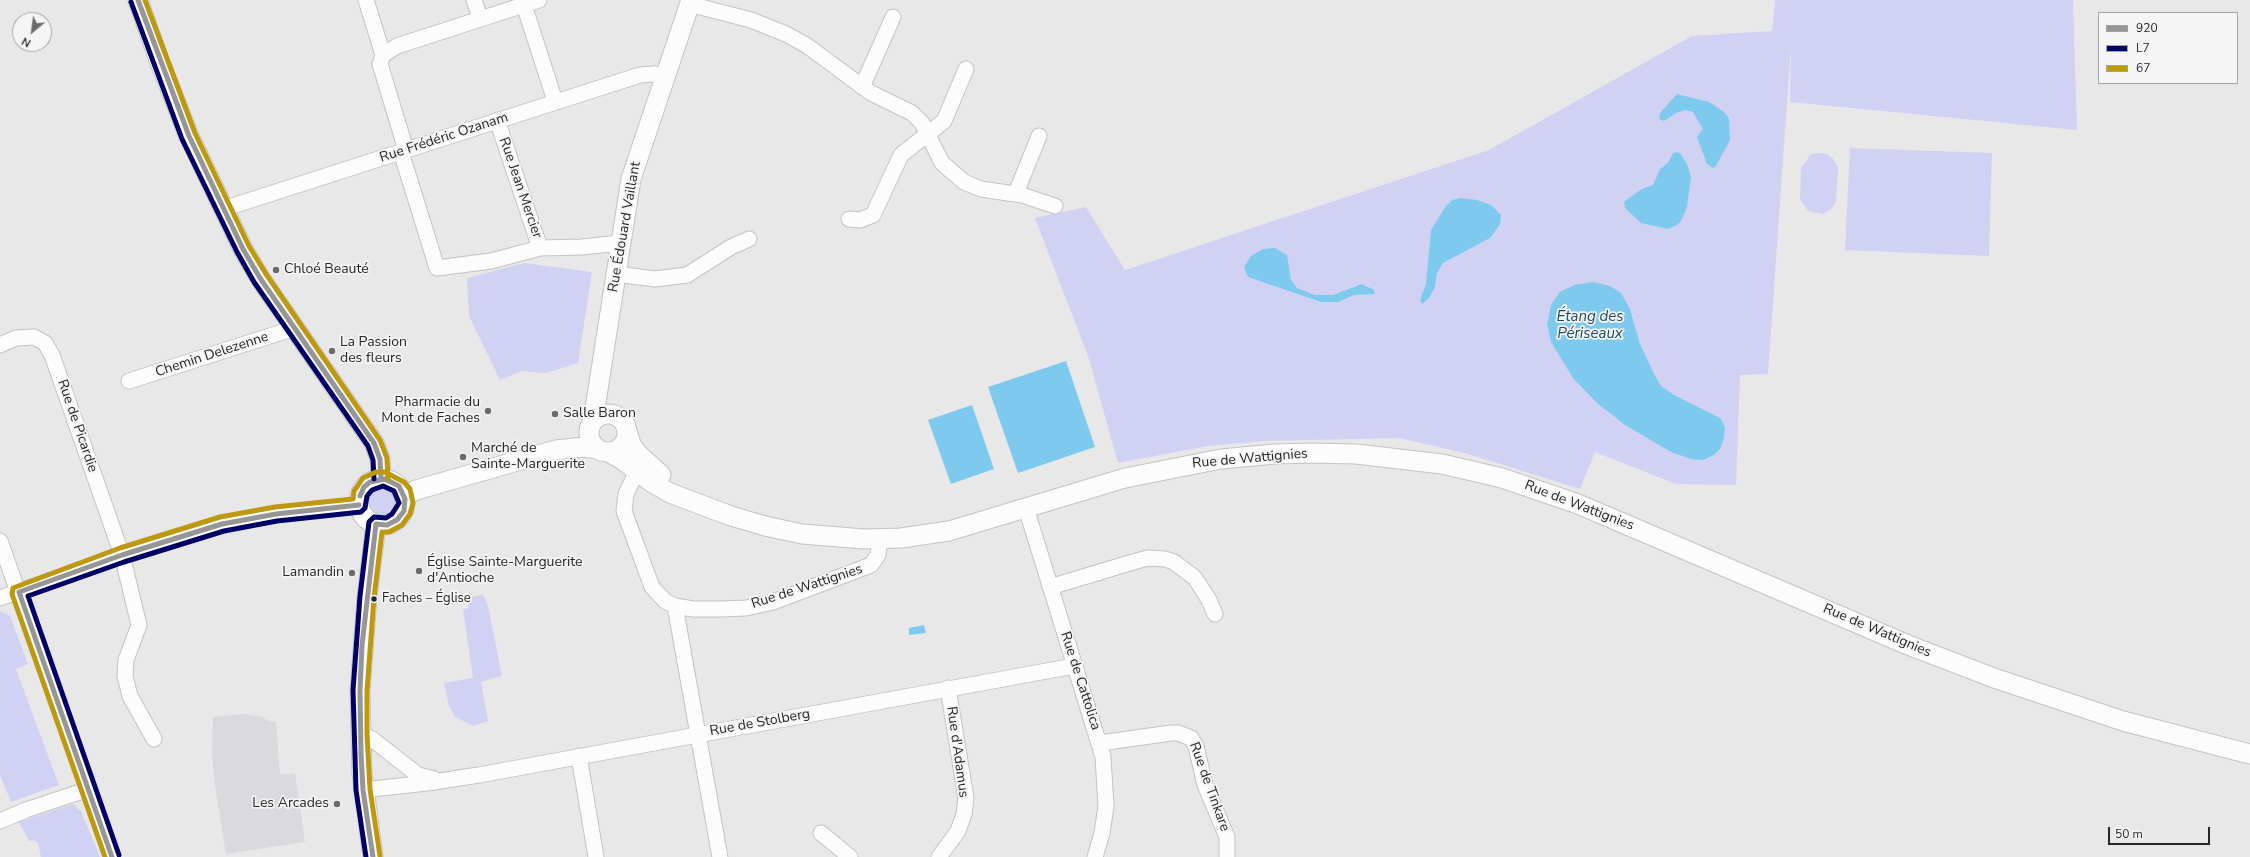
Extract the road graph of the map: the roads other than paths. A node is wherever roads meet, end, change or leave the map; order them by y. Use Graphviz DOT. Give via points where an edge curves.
graph roads {
  1 [pos="138,0"];
  2 [pos="366,0"];
  3 [pos="474,0"];
  4 [pos="539,0"];
  5 [pos="690,2"];
  6 [pos="524,5"];
  7 [pos="893,17"];
  8 [pos="480,18"];
  9 [pos="383,55"];
  10 [pos="966,69"];
  11 [pos="665,76"];
  12 [pos="862,88"];
  13 [pos="555,101"];
  14 [pos="497,120"];
  15 [pos="927,134"];
  16 [pos="1039,136"];
  17 [pos="404,151"];
  18 [pos="1016,193"];
  19 [pos="1055,206"];
  20 [pos="223,209"];
  21 [pos="849,219"];
  22 [pos="749,239"];
  23 [pos="620,243"];
  24 [pos="540,248"];
  25 [pos="616,274"];
  26 [pos="295,328"];
  27 [pos="0,345"];
  28 [pos="602,366"];
  29 [pos="129,381"];
  30 [pos="591,424"];
  31 [pos="624,425"];
  32 [pos="556,450"];
  33 [pos="603,451"];
  34 [pos="637,471"];
  35 [pos="381,479"];
  36 [pos="405,496"];
  37 [pos="359,505"];
  38 [pos="1026,508"];
  39 [pos="718,511"];
  40 [pos="376,524"];
  41 [pos="880,539"];
  42 [pos="0,541"];
  43 [pos="122,555"];
  44 [pos="1050,587"];
  45 [pos="19,592"];
  46 [pos="0,598"];
  47 [pos="675,606"];
  48 [pos="1215,614"];
  49 [pos="1074,666"];
  50 [pos="948,688"];
  51 [pos="360,734"];
  52 [pos="698,734"];
  53 [pos="154,739"];
  54 [pos="1100,743"];
  55 [pos="2250,754"];
  56 [pos="579,756"];
  57 [pos="445,780"];
  58 [pos="89,789"];
  59 [pos="363,790"];
  60 [pos="0,821"];
  61 [pos="821,833"];
  62 [pos="112,857"];
  63 [pos="373,857"];
  64 [pos="596,857"];
  65 [pos="720,857"];
  66 [pos="850,857"];
  67 [pos="939,857"];
  68 [pos="1095,857"];
  69 [pos="1227,857"];
  1 -- 20 [label="street" via="184,124"];
  2 -- 9 [label="street"];
  3 -- 8 [label="street"];
  4 -- 6 [label="street"];
  5 -- 11 [label="street, Rue Édouard Vaillant"];
  5 -- 12 [label="street" via="751,20 786,34 806,45"];
  6 -- 8 [label="street"];
  6 -- 13 [label="street"];
  7 -- 12 [label="street"];
  8 -- 9 [label="street" via="397,46"];
  9 -- 17 [label="street" via="380,64"];
  10 -- 15 [label="street" via="944,121"];
  11 -- 13 [label="street, Rue Frédéric Ozanam" via="640,75"];
  11 -- 23 [label="street, Rue Édouard Vaillant" via="634,168"];
  12 -- 15 [label="street" via="912,113 922,123"];
  13 -- 14 [label="street, Rue Frédéric Ozanam"];
  14 -- 17 [label="street, Rue Frédéric Ozanam"];
  14 -- 24 [label="street, Rue Jean Mercier"];
  15 -- 18 [label="street" via="939,159 955,177 972,187"];
  15 -- 21 [label="street" via="897,160 872,215 860,220"];
  16 -- 18 [label="street"];
  17 -- 20 [label="street, Rue Frédéric Ozanam"];
  17 -- 24 [label="street, Rue Jean Mercier" via="437,268 490,261"];
  18 -- 19 [label="street"];
  20 -- 26 [label="street" via="250,263"];
  22 -- 25 [label="street" via="731,247 687,275 655,279"];
  23 -- 24 [label="street"];
  23 -- 25 [label="street, Rue Édouard Vaillant"];
  25 -- 28 [label="street, Rue Édouard Vaillant"];
  26 -- 29 [label="street, Chemin Delezenne"];
  26 -- 35 [label="street" via="374,444 380,459"];
  27 -- 43 [label="street, Rue de Picardie" via="26,336 40,339 49,348"];
  28 -- 30 [label="street, Rue Édouard Vaillant"];
  28 -- 31 [label="street, Rue Édouard Vaillant" via="608,399"];
  30 -- 31 [label="street" via="598,416 608,413"];
  30 -- 32 [label="street" via="578,438"];
  30 -- 33 [label="street" via="589,438"];
  31 -- 33 [label="street" via="623,445 618,450"];
  31 -- 39 [label="street, Rue de Wattignies" via="632,447 654,469 684,492"];
  32 -- 33 [label="street" via="584,447"];
  32 -- 36 [label="street" via="416,490"];
  33 -- 34 [label="street, Rue de Wattignies" via="621,459"];
  34 -- 39 [label="street, Rue de Wattignies" via="670,493"];
  34 -- 47 [label="street, Rue de Wattignies" via="626,494 624,511 652,587 665,601"];
  35 -- 36 [label="street" via="396,483"];
  35 -- 37 [label="street" via="374,480 364,487"];
  36 -- 40 [label="street" via="405,507 398,520 387,525"];
  37 -- 40 [label="street" via="364,516"];
  37 -- 43 [label="street" via="228,522"];
  38 -- 41 [label="street, Rue de Wattignies" via="949,531 917,537"];
  38 -- 44 [label="street, Rue de Cattolica"];
  38 -- 55 [label="street, Rue de Wattignies" via="1149,472 1252,456 1344,453 1442,464 1502,478 1570,501 1915,648 1994,678 2123,721"];
  39 -- 41 [label="street, Rue de Wattignies" via="765,526 802,534"];
  40 -- 51 [label="street" via="362,645"];
  41 -- 47 [label="street, Rue de Wattignies" via="878,555 871,565 772,602 746,608 693,609"];
  42 -- 45 [label="street"];
  43 -- 45 [label="street"];
  43 -- 53 [label="street, Rue de Picardie" via="139,625 126,660 125,676 130,696"];
  44 -- 48 [label="street" via="1148,558 1165,559 1174,562 1195,578"];
  44 -- 49 [label="street, Rue de Cattolica"];
  45 -- 46 [label="street"];
  45 -- 58 [label="street"];
  47 -- 52 [label="street"];
  49 -- 50 [label="street, Rue de Stolberg"];
  49 -- 54 [label="street, Rue de Cattolica"];
  50 -- 52 [label="street, Rue de Stolberg"];
  50 -- 67 [label="street, Rue d'Adamus" via="966,798 958,831"];
  51 -- 57 [label="street, Rue de Stolberg" via="372,739 418,775"];
  51 -- 59 [label="street"];
  52 -- 56 [label="street, Rue de Stolberg"];
  52 -- 65 [label="street"];
  54 -- 68 [label="street, Rue de Cattolica" via="1105,768 1106,806"];
  54 -- 69 [label="street, Rue de Tinkare" via="1171,733 1191,738 1196,746 1205,785 1227,837"];
  56 -- 57 [label="street, Rue de Stolberg"];
  56 -- 64 [label="street"];
  57 -- 59 [label="street, Rue de Stolberg"];
  58 -- 60 [label="street"];
  58 -- 62 [label="street"];
  59 -- 63 [label="street"];
  61 -- 66 [label="street"];
}
